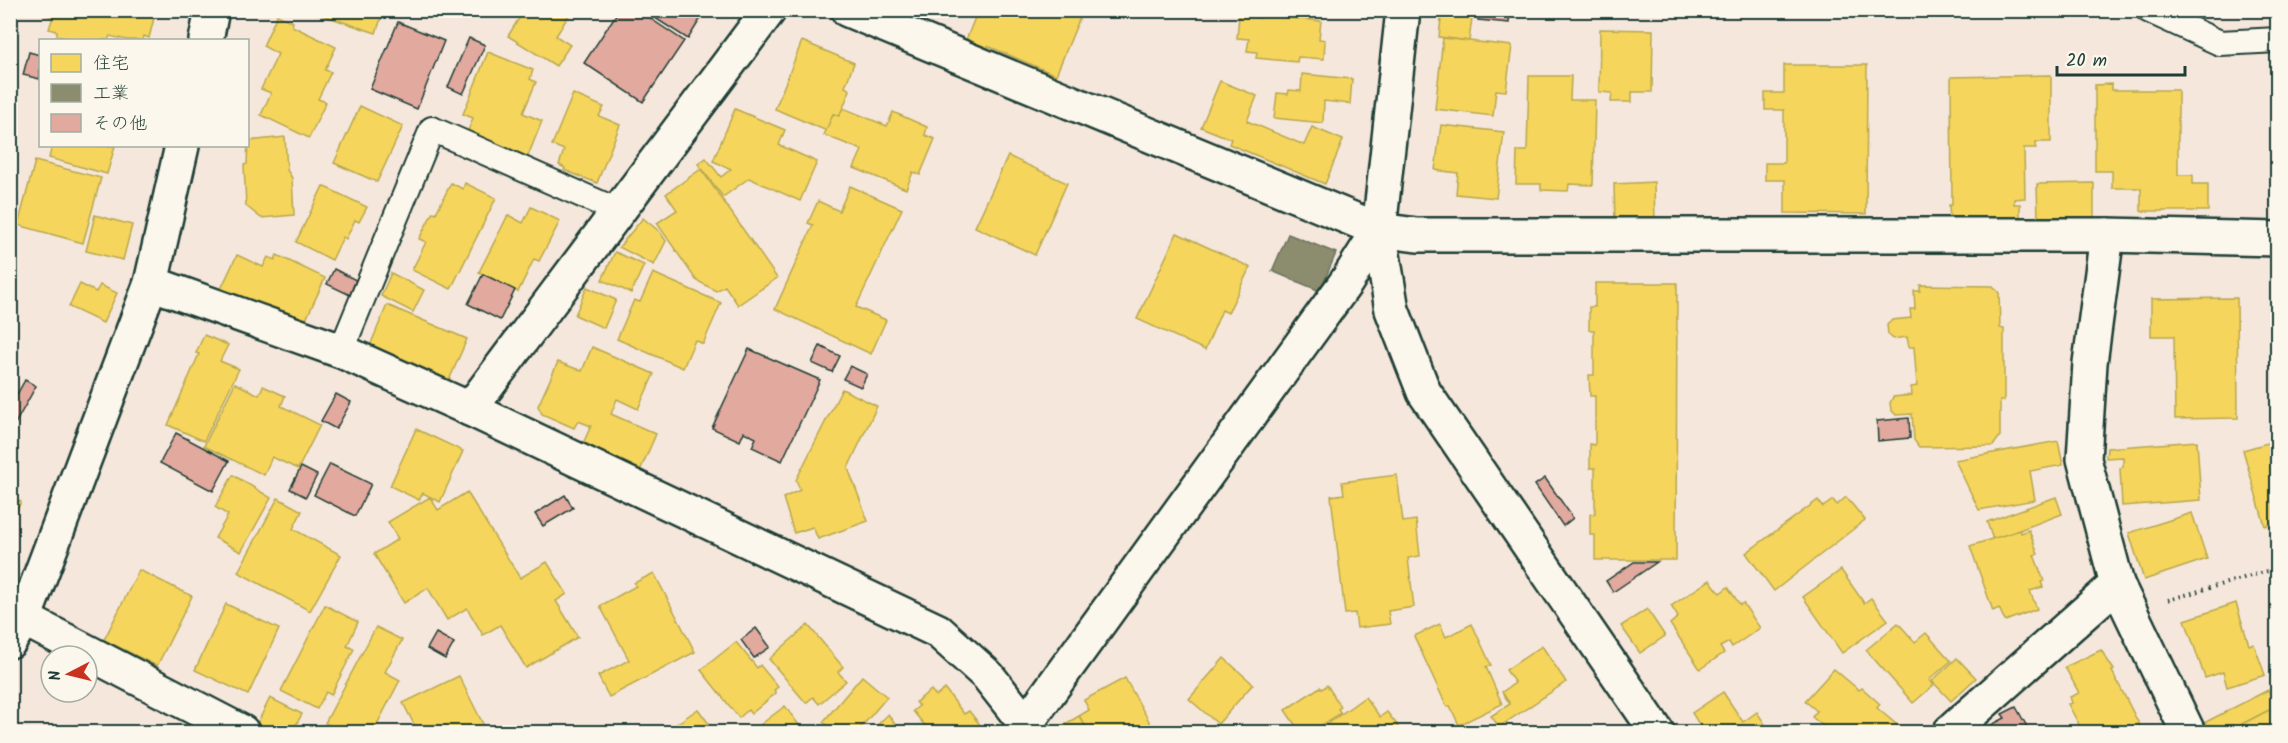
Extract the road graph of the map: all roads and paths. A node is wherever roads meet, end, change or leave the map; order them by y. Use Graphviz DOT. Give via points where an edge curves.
graph roads {
  1 [pos="212,10"];
  2 [pos="769,10"];
  3 [pos="848,10"];
  4 [pos="1403,10"];
  5 [pos="2148,10"];
  6 [pos="206,39"];
  7 [pos="2277,40"];
  8 [pos="182,147"];
  9 [pos="618,211"];
  10 [pos="1379,230"];
  11 [pos="2107,235"];
  12 [pos="2277,238"];
  13 [pos="151,283"];
  14 [pos="341,351"];
  15 [pos="470,409"];
  16 [pos="2277,568"];
  17 [pos="2123,598"];
  18 [pos="17,630"];
  19 [pos="1027,730"];
  20 [pos="242,732"];
  21 [pos="1657,732"];
  22 [pos="1950,732"];
  23 [pos="2188,732"];
  1 -- 6 [label="street"];
  2 -- 9 [label="street"];
  3 -- 10 [label="street"];
  4 -- 10 [label="street"];
  5 -- 7 [label="lane" via="2220,43"];
  8 -- 13 [label="street"];
  9 -- 14 [label="lane" via="432,129"];
  9 -- 15 [label="street"];
  10 -- 11 [label="street" via="1417,235"];
  10 -- 19 [label="street" via="1340,291"];
  10 -- 21 [label="street" via="1392,310 1424,392"];
  11 -- 12 [label="street"];
  11 -- 17 [label="street" via="2090,363 2084,459"];
  13 -- 14 [label="street"];
  13 -- 18 [label="street"];
  14 -- 15 [label="street"];
  15 -- 19 [label="street" via="939,631 988,676"];
  16 -- 17 [label="path"];
  17 -- 22 [label="street"];
  17 -- 23 [label="street"];
  18 -- 20 [label="street"];
}
